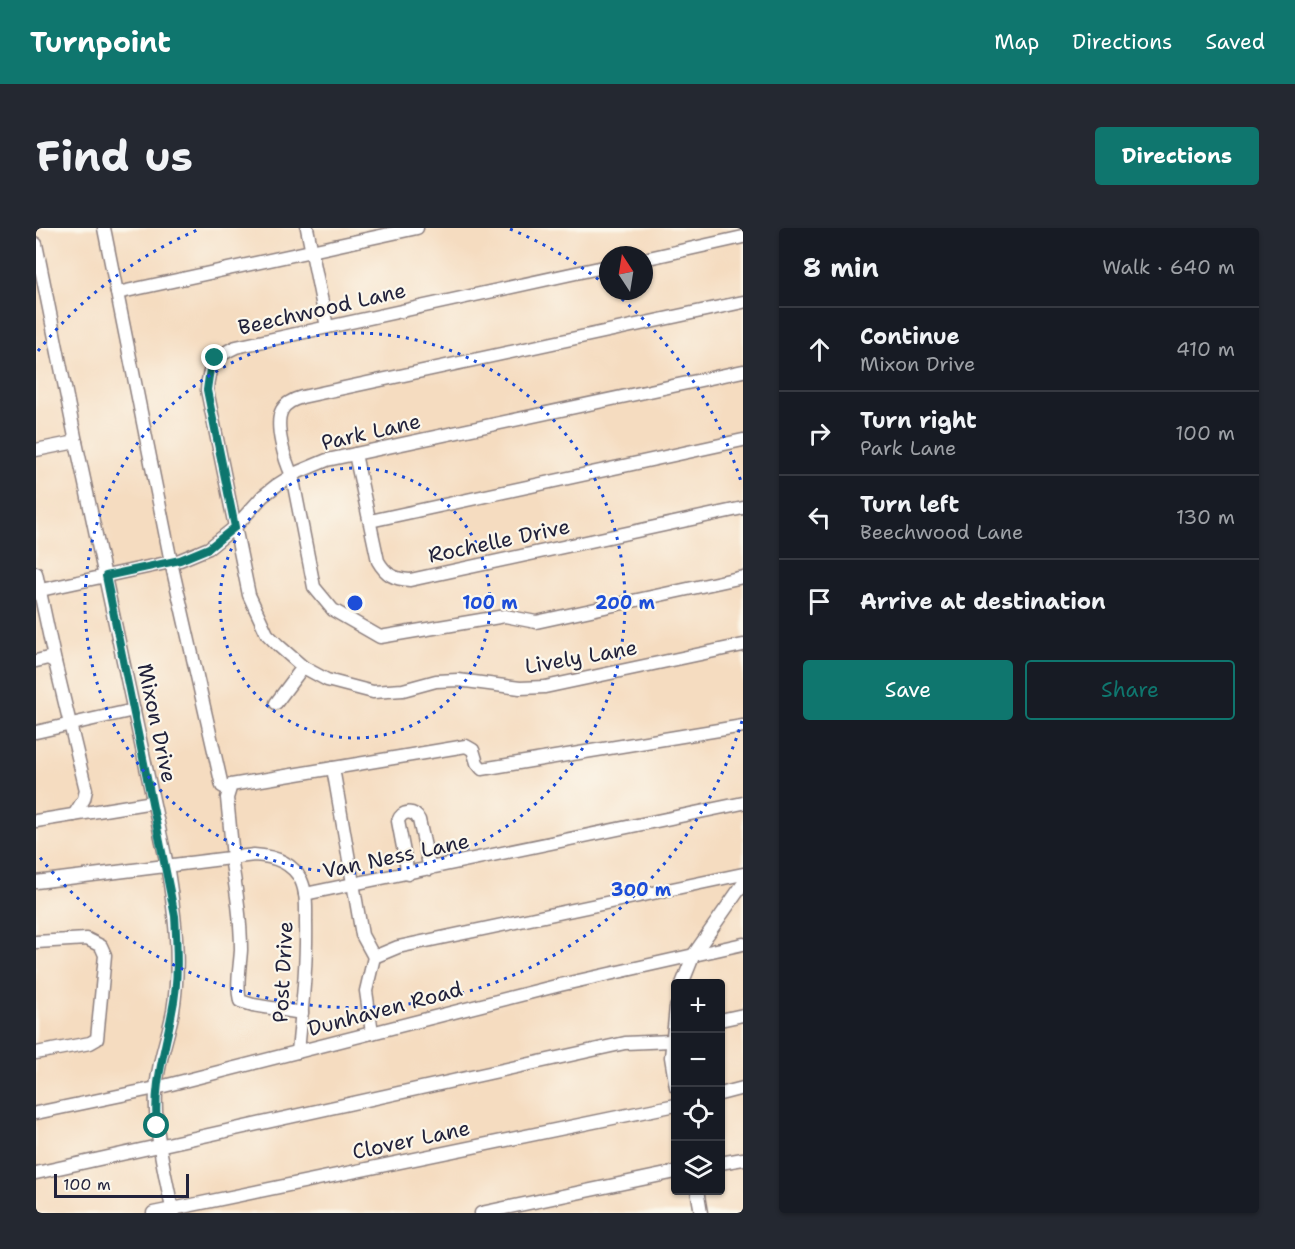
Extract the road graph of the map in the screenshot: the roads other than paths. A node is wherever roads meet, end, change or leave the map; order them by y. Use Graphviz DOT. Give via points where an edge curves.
graph roads {
  1 [pos="104,228"];
  2 [pos="307,228"];
  3 [pos="417,228"];
  4 [pos="743,237"];
  5 [pos="36,244"];
  6 [pos="311,251"];
  7 [pos="653,257"];
  8 [pos="599,268"];
  9 [pos="117,293"];
  10 [pos="743,302"];
  11 [pos="49,306"];
  12 [pos="36,309"];
  13 [pos="327,327"];
  14 [pos="743,371"];
  15 [pos="743,440"];
  16 [pos="76,442"];
  17 [pos="36,450"];
  18 [pos="356,454"];
  19 [pos="292,475"];
  20 [pos="743,508"];
  21 [pos="370,521"];
  22 [pos="235,527"];
  23 [pos="171,562"];
  24 [pos="36,573"];
  25 [pos="106,576"];
  26 [pos="743,577"];
  27 [pos="38,591"];
  28 [pos="743,645"];
  29 [pos="36,661"];
  30 [pos="55,662"];
  31 [pos="303,667"];
  32 [pos="276,703"];
  33 [pos="134,710"];
  34 [pos="70,724"];
  35 [pos="743,726"];
  36 [pos="36,732"];
  37 [pos="333,768"];
  38 [pos="228,790"];
  39 [pos="153,802"];
  40 [pos="743,803"];
  41 [pos="74,815"];
  42 [pos="36,821"];
  43 [pos="232,858"];
  44 [pos="166,865"];
  45 [pos="430,869"];
  46 [pos="743,873"];
  47 [pos="408,874"];
  48 [pos="36,882"];
  49 [pos="743,884"];
  50 [pos="353,885"];
  51 [pos="305,894"];
  52 [pos="36,942"];
  53 [pos="743,944"];
  54 [pos="694,954"];
  55 [pos="374,957"];
  56 [pos="684,979"];
  57 [pos="302,1014"];
  58 [pos="743,1015"];
  59 [pos="725,1019"];
  60 [pos="372,1033"];
  61 [pos="671,1033"];
  62 [pos="298,1052"];
  63 [pos="36,1053"];
  64 [pos="156,1088"];
  65 [pos="743,1088"];
  66 [pos="725,1093"];
  67 [pos="36,1099"];
  68 [pos="671,1106"];
  69 [pos="38,1112"];
  70 [pos="160,1146"];
  71 [pos="743,1159"];
  72 [pos="725,1162"];
  73 [pos="36,1173"];
  74 [pos="671,1173"];
  75 [pos="698,1195"];
  76 [pos="173,1211"];
  77 [pos="153,1213"];
  78 [pos="481,1213"];
  79 [pos="701,1213"];
  1 -- 9 [label="street"];
  2 -- 6 [label="street"];
  3 -- 6 [label="street"];
  4 -- 7 [label="street"];
  5 -- 11 [label="street, Mixon Drive"];
  6 -- 9 [label="street"];
  6 -- 13 [label="street"];
  8 -- 13 [label="street, Beechwood Lane"];
  9 -- 23 [label="street"];
  10 -- 19 [label="street" via="291,401 282,410 279,421"];
  11 -- 12 [label="street"];
  11 -- 16 [label="street, Mixon Drive"];
  13 -- 22 [label="street, Beechwood Lane" via="236,347 215,358 207,390"];
  14 -- 18 [label="street, Park Lane"];
  15 -- 21 [label="street"];
  16 -- 17 [label="street"];
  16 -- 25 [label="street, Mixon Drive"];
  18 -- 19 [label="street, Park Lane" via="327,460"];
  18 -- 21 [label="street, Rochelle Drive"];
  19 -- 22 [label="street, Park Lane" via="263,496"];
  19 -- 26 [label="street" via="314,587 333,610 380,638 505,616 536,622"];
  20 -- 21 [label="street, Rochelle Drive" via="410,580 385,573 378,561"];
  22 -- 23 [label="street, Park Lane" via="209,548"];
  22 -- 31 [label="street, Lively Lane" via="249,594 267,634"];
  23 -- 25 [label="street, Park Lane"];
  23 -- 38 [label="street" via="222,786"];
  24 -- 27 [label="street"];
  25 -- 27 [label="street, Park Lane"];
  25 -- 33 [label="street, Mixon Drive"];
  27 -- 30 [label="street"];
  28 -- 31 [label="street, Lively Lane" via="545,687 520,688 458,680 373,692 327,680"];
  29 -- 30 [label="street" via="48,658"];
  30 -- 34 [label="street"];
  31 -- 32 [label="street"];
  33 -- 34 [label="street"];
  33 -- 39 [label="street, Mixon Drive"];
  34 -- 36 [label="street"];
  34 -- 41 [label="street" via="86,790"];
  35 -- 37 [label="street" via="482,769 473,750 466,746"];
  37 -- 38 [label="street" via="231,785"];
  37 -- 50 [label="street"];
  38 -- 43 [label="street"];
  39 -- 41 [label="street"];
  39 -- 44 [label="street, Mixon Drive"];
  40 -- 45 [label="street, Van Ness Lane"];
  41 -- 42 [label="street"];
  43 -- 44 [label="street, Van Ness Lane"];
  43 -- 51 [label="street, Van Ness Lane" via="267,855 279,860 292,868"];
  43 -- 57 [label="street" via="241,949 240,1001"];
  44 -- 48 [label="street, Van Ness Lane"];
  44 -- 64 [label="street, Mixon Drive" via="178,954 176,986"];
  45 -- 47 [label="street, Van Ness Lane"];
  45 -- 47 [label="street" via="419,820 415,814 404,813 398,825"];
  46 -- 55 [label="street" via="398,947"];
  47 -- 50 [label="street, Van Ness Lane"];
  49 -- 54 [label="street"];
  50 -- 51 [label="street, Van Ness Lane"];
  50 -- 55 [label="street" via="362,935"];
  51 -- 57 [label="street, Post Drive" via="307,960"];
  52 -- 63 [label="street" via="87,939 101,946 105,955 97,1040"];
  53 -- 54 [label="street, Dunhaven Road"];
  54 -- 56 [label="street"];
  54 -- 60 [label="street, Dunhaven Road"];
  55 -- 60 [label="street" via="366,991"];
  57 -- 62 [label="street, Post Drive"];
  58 -- 59 [label="street"];
  60 -- 62 [label="street, Dunhaven Road"];
  61 -- 70 [label="street"];
  62 -- 64 [label="street, Dunhaven Road"];
  64 -- 69 [label="street, Dunhaven Road"];
  64 -- 70 [label="street, Mixon Drive"];
  65 -- 66 [label="street"];
  67 -- 69 [label="street"];
  68 -- 76 [label="street, Clover Lane"];
  70 -- 73 [label="street"];
  70 -- 76 [label="street, Mixon Drive"];
  71 -- 72 [label="street"];
  74 -- 78 [label="street"];
  75 -- 79 [label="street"];
  76 -- 77 [label="street, Clover Lane"];
}
